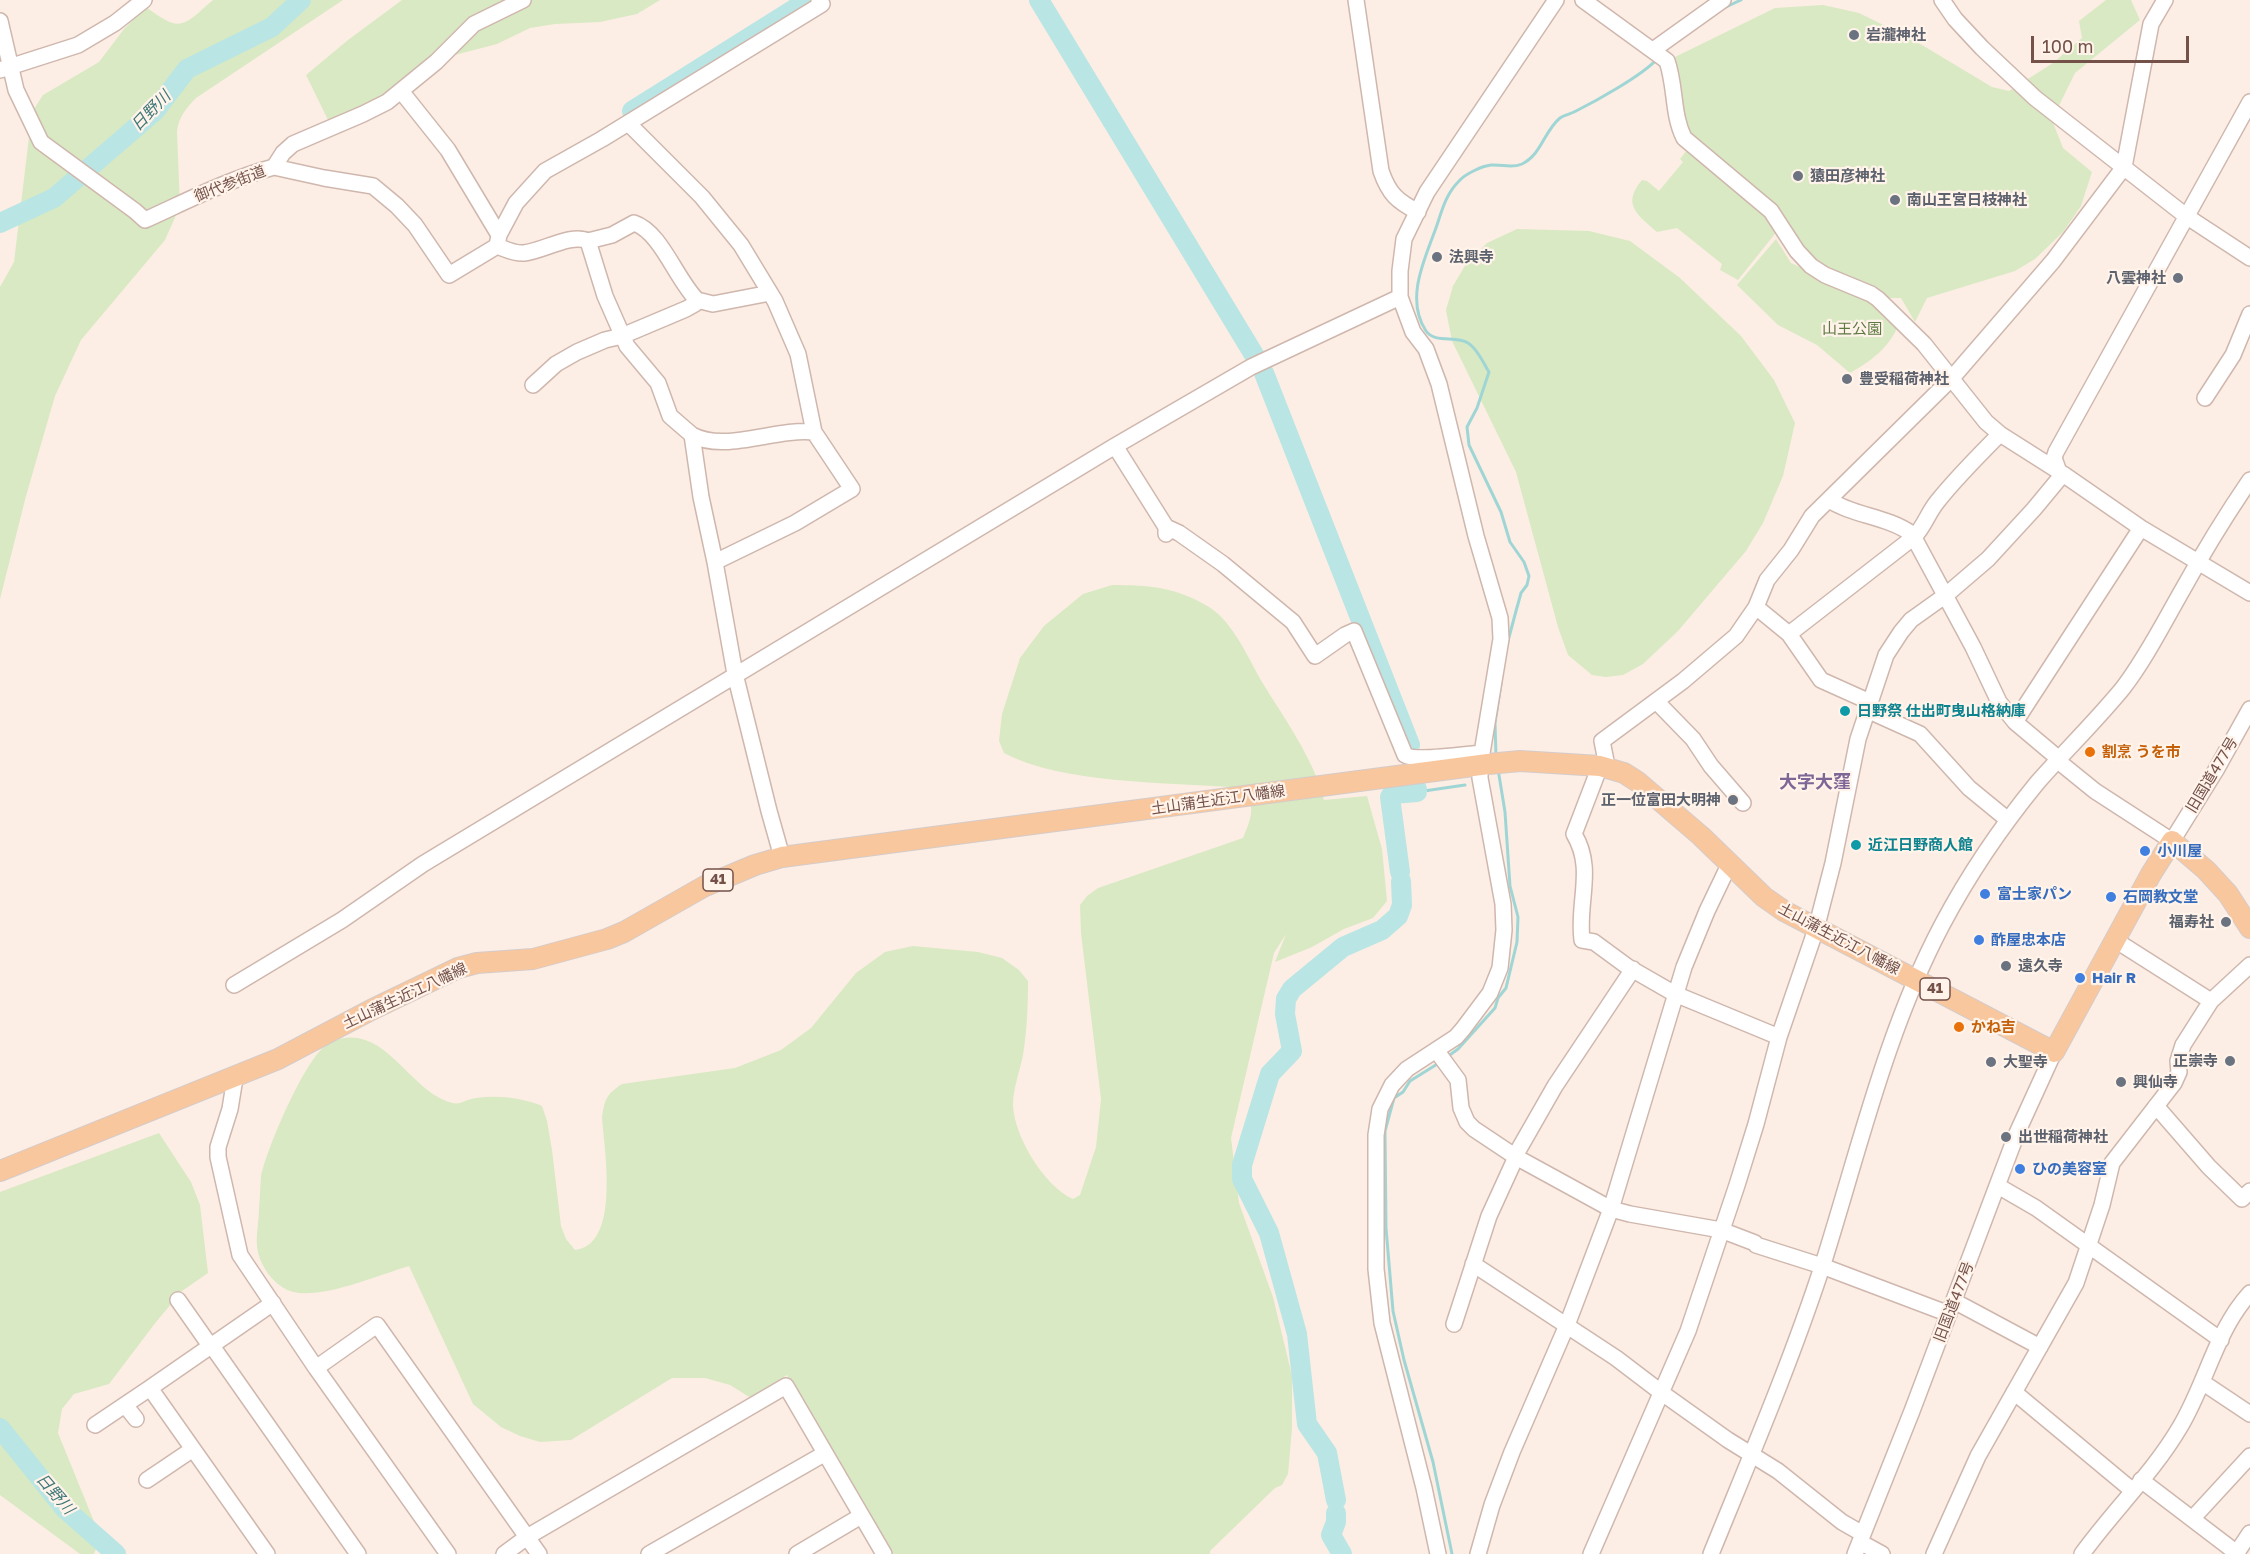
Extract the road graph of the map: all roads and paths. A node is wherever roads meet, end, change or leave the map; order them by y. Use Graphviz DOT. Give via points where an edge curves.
graph roads {
  1 [pos="144,0"];
  2 [pos="523,0"];
  3 [pos="819,0"];
  4 [pos="1356,0"];
  5 [pos="1557,0"];
  6 [pos="1583,0"];
  7 [pos="1723,0"];
  8 [pos="1942,0"];
  9 [pos="2165,0"];
  10 [pos="0,21"];
  11 [pos="1658,55"];
  12 [pos="6,69"];
  13 [pos="401,91"];
  14 [pos="2250,102"];
  15 [pos="627,123"];
  16 [pos="2124,166"];
  17 [pos="274,167"];
  18 [pos="1418,212"];
  19 [pos="2186,216"];
  20 [pos="498,240"];
  21 [pos="588,241"];
  22 [pos="2250,258"];
  23 [pos="770,293"];
  24 [pos="1400,297"];
  25 [pos="697,300"];
  26 [pos="2250,315"];
  27 [pos="622,336"];
  28 [pos="1952,378"];
  29 [pos="533,385"];
  30 [pos="2205,398"];
  31 [pos="814,432"];
  32 [pos="2000,434"];
  33 [pos="692,435"];
  34 [pos="1115,446"];
  35 [pos="2061,473"];
  36 [pos="2250,480"];
  37 [pos="1828,500"];
  38 [pos="2141,528"];
  39 [pos="1914,537"];
  40 [pos="715,561"];
  41 [pos="2197,562"];
  42 [pos="2250,593"];
  43 [pos="1946,595"];
  44 [pos="1756,607"];
  45 [pos="1789,634"];
  46 [pos="735,674"];
  47 [pos="1656,701"];
  48 [pos="1869,706"];
  49 [pos="2250,709"];
  50 [pos="2015,722"];
  51 [pos="1484,760"];
  52 [pos="2058,760"];
  53 [pos="1604,766"];
  54 [pos="1743,803"];
  55 [pos="2008,820"];
  56 [pos="2172,841"];
  57 [pos="782,857"];
  58 [pos="1730,865"];
  59 [pos="2250,928"];
  60 [pos="1816,929"];
  61 [pos="2115,940"];
  62 [pos="2250,965"];
  63 [pos="1633,969"];
  64 [pos="1916,979"];
  65 [pos="234,985"];
  66 [pos="1675,994"];
  67 [pos="2211,1001"];
  68 [pos="1779,1037"];
  69 [pos="2054,1052"];
  70 [pos="1440,1057"];
  71 [pos="235,1077"];
  72 [pos="2156,1106"];
  73 [pos="1515,1157"];
  74 [pos="0,1171"];
  75 [pos="1998,1186"];
  76 [pos="2250,1191"];
  77 [pos="1611,1209"];
  78 [pos="1721,1230"];
  79 [pos="2089,1245"];
  80 [pos="1473,1263"];
  81 [pos="1822,1266"];
  82 [pos="2250,1293"];
  83 [pos="178,1300"];
  84 [pos="273,1303"];
  85 [pos="1952,1307"];
  86 [pos="1454,1324"];
  87 [pos="1567,1324"];
  88 [pos="2221,1340"];
  89 [pos="212,1346"];
  90 [pos="2040,1347"];
  91 [pos="316,1368"];
  92 [pos="2202,1382"];
  93 [pos="150,1388"];
  94 [pos="2014,1392"];
  95 [pos="1662,1394"];
  96 [pos="125,1405"];
  97 [pos="2250,1414"];
  98 [pos="136,1419"];
  99 [pos="95,1425"];
  100 [pos="193,1449"];
  101 [pos="1751,1453"];
  102 [pos="824,1454"];
  103 [pos="2250,1456"];
  104 [pos="147,1480"];
  105 [pos="2137,1485"];
  106 [pos="861,1516"];
  107 [pos="2192,1519"];
  108 [pos="2250,1533"];
  109 [pos="527,1537"];
  110 [pos="1859,1543"];
  111 [pos="267,1554"];
  112 [pos="358,1554"];
  113 [pos="448,1554"];
  114 [pos="504,1554"];
  115 [pos="539,1554"];
  116 [pos="649,1554"];
  117 [pos="797,1554"];
  118 [pos="884,1554"];
  119 [pos="1438,1554"];
  120 [pos="1478,1554"];
  121 [pos="1591,1554"];
  122 [pos="1711,1554"];
  123 [pos="1882,1554"];
  124 [pos="1934,1554"];
  125 [pos="2082,1554"];
  126 [pos="2236,1554"];
  1 -- 12 [label="street" via="78,45"];
  2 -- 13 [label="street, 御代参街道" via="474,24"];
  3 -- 15 [label="street" via="822,4"];
  4 -- 18 [label="street" via="1381,171 1386,185 1400,202"];
  5 -- 18 [label="street" via="1427,192"];
  6 -- 11 [label="street"];
  7 -- 11 [label="street"];
  8 -- 16 [label="street" via="1955,19 2021,86"];
  9 -- 16 [label="street" via="2151,24"];
  10 -- 12 [label="street, 御代参街道"];
  11 -- 28 [label="street" via="1672,75 1678,126 1684,138 1771,211 1811,266 1878,298"];
  12 -- 17 [label="street, 御代参街道" via="38,138 145,220"];
  13 -- 17 [label="street, 御代参街道" via="363,114 293,144"];
  13 -- 20 [label="street" via="448,150"];
  14 -- 19 [label="street"];
  15 -- 20 [label="street" via="545,171 516,203"];
  15 -- 23 [label="street" via="729,228"];
  16 -- 19 [label="street"];
  16 -- 28 [label="street" via="2053,261"];
  17 -- 20 [label="street" via="373,186 415,225 449,275"];
  18 -- 24 [label="street" via="1402,250"];
  19 -- 22 [label="street"];
  19 -- 35 [label="street" via="2056,453 2054,458"];
  20 -- 21 [label="street" via="521,253 576,238"];
  21 -- 25 [label="street" via="612,235 634,223 640,225 656,239"];
  21 -- 27 [label="street"];
  23 -- 25 [label="street" via="713,304"];
  23 -- 31 [label="street" via="798,354"];
  24 -- 34 [label="street" via="1251,367"];
  24 -- 51 [label="street" via="1440,384 1500,618 1501,639"];
  25 -- 27 [label="street" via="686,309"];
  26 -- 30 [label="street" via="2233,355"];
  27 -- 29 [label="street" via="566,358"];
  27 -- 33 [label="street" via="658,383 670,416"];
  28 -- 32 [label="street"];
  28 -- 37 [label="street"];
  31 -- 33 [label="street" via="781,432 718,442"];
  31 -- 40 [label="street" via="852,489 795,523"];
  32 -- 35 [label="street"];
  32 -- 39 [label="street" via="1947,490"];
  33 -- 40 [label="street"];
  34 -- 46 [label="street"];
  34 -- 51 [label="street" via="1166,531 1179,532 1293,622 1315,656 1354,631 1408,758"];
  35 -- 38 [label="street"];
  35 -- 43 [label="street" via="1988,559"];
  36 -- 41 [label="street"];
  37 -- 39 [label="street" via="1897,524"];
  37 -- 44 [label="street" via="1812,516 1767,580"];
  38 -- 41 [label="street"];
  38 -- 50 [label="street"];
  39 -- 43 [label="street"];
  39 -- 45 [label="street"];
  40 -- 46 [label="street"];
  41 -- 42 [label="street"];
  41 -- 52 [label="street" via="2135,670"];
  43 -- 48 [label="street" via="1900,632 1886,655"];
  43 -- 50 [label="street" via="1999,702"];
  44 -- 45 [label="street"];
  44 -- 47 [label="street" via="1736,636"];
  45 -- 48 [label="street" via="1821,680"];
  46 -- 57 [label="street"];
  46 -- 65 [label="street" via="423,864 342,920"];
  47 -- 53 [label="street" via="1602,741"];
  47 -- 54 [label="street" via="1693,739"];
  48 -- 55 [label="street" via="1920,734 1969,788"];
  48 -- 60 [label="street" via="1849,777"];
  49 -- 56 [label="street, 旧国道477号"];
  50 -- 52 [label="street"];
  51 -- 53 [label="main road, 土山蒲生近江八幡線 / 41"];
  51 -- 57 [label="main road, 土山蒲生近江八幡線 / 41"];
  51 -- 70 [label="street" via="1480,778 1503,904 1502,957 1490,993"];
  52 -- 55 [label="street"];
  52 -- 56 [label="street" via="2095,791"];
  53 -- 58 [label="main road, 土山蒲生近江八幡線 / 41" via="1638,782"];
  53 -- 63 [label="street" via="1574,834 1583,849 1586,871 1582,940 1594,942"];
  55 -- 64 [label="street" via="1970,875"];
  56 -- 59 [label="main road" via="2228,894"];
  56 -- 61 [label="main road"];
  57 -- 71 [label="main road, 土山蒲生近江八幡線 / 41" via="705,886 607,939 533,959 458,968"];
  58 -- 60 [label="main road, 土山蒲生近江八幡線 / 41" via="1764,897"];
  58 -- 66 [label="street" via="1707,910"];
  60 -- 64 [label="main road, 土山蒲生近江八幡線 / 41"];
  60 -- 68 [label="street"];
  61 -- 67 [label="street"];
  61 -- 69 [label="main road"];
  62 -- 67 [label="street"];
  63 -- 66 [label="street"];
  63 -- 73 [label="street" via="1555,1086"];
  64 -- 69 [label="main road, 土山蒲生近江八幡線 / 41"];
  64 -- 81 [label="street" via="1883,1067"];
  66 -- 68 [label="street"];
  66 -- 77 [label="street"];
  67 -- 72 [label="street" via="2183,1045 2174,1083"];
  68 -- 78 [label="street" via="1756,1124"];
  69 -- 75 [label="street, 旧国道477号"];
  70 -- 73 [label="street" via="1458,1080 1467,1122"];
  70 -- 119 [label="street" via="1407,1069 1392,1085 1380,1109 1376,1136 1376,1269 1382,1323"];
  71 -- 74 [label="main road, 土山蒲生近江八幡線 / 41"];
  71 -- 84 [label="street" via="218,1157 240,1255"];
  72 -- 76 [label="street" via="2242,1199"];
  72 -- 79 [label="street" via="2110,1167"];
  73 -- 77 [label="street"];
  73 -- 80 [label="street"];
  75 -- 79 [label="street"];
  75 -- 85 [label="street, 旧国道477号"];
  77 -- 78 [label="street"];
  77 -- 87 [label="street"];
  78 -- 81 [label="street" via="1765,1249"];
  78 -- 95 [label="street" via="1688,1331"];
  79 -- 88 [label="street"];
  79 -- 90 [label="street" via="2076,1283"];
  80 -- 86 [label="street"];
  80 -- 87 [label="street"];
  81 -- 85 [label="street"];
  81 -- 101 [label="street"];
  82 -- 88 [label="street"];
  83 -- 89 [label="street"];
  84 -- 89 [label="street"];
  84 -- 91 [label="street"];
  85 -- 90 [label="street"];
  85 -- 110 [label="street, 旧国道477号"];
  87 -- 95 [label="street"];
  87 -- 120 [label="street" via="1512,1452"];
  88 -- 92 [label="street"];
  89 -- 93 [label="street"];
  89 -- 112 [label="street"];
  90 -- 94 [label="street"];
  91 -- 109 [label="street" via="377,1325"];
  91 -- 113 [label="street"];
  92 -- 97 [label="street"];
  92 -- 105 [label="street" via="2180,1427"];
  93 -- 96 [label="street"];
  93 -- 100 [label="street"];
  94 -- 105 [label="street"];
  94 -- 124 [label="street" via="1978,1456"];
  95 -- 101 [label="street"];
  95 -- 121 [label="street"];
  96 -- 98 [label="street"];
  96 -- 99 [label="street"];
  100 -- 104 [label="street"];
  100 -- 111 [label="street"];
  101 -- 110 [label="street" via="1842,1522"];
  101 -- 122 [label="street"];
  102 -- 106 [label="street"];
  102 -- 109 [label="street" via="786,1386"];
  102 -- 116 [label="street"];
  103 -- 107 [label="street"];
  105 -- 107 [label="street"];
  105 -- 125 [label="street"];
  106 -- 117 [label="street"];
  106 -- 118 [label="street"];
  107 -- 126 [label="street"];
  108 -- 126 [label="street"];
  109 -- 114 [label="street"];
  109 -- 115 [label="street"];
  110 -- 123 [label="street"];
}
